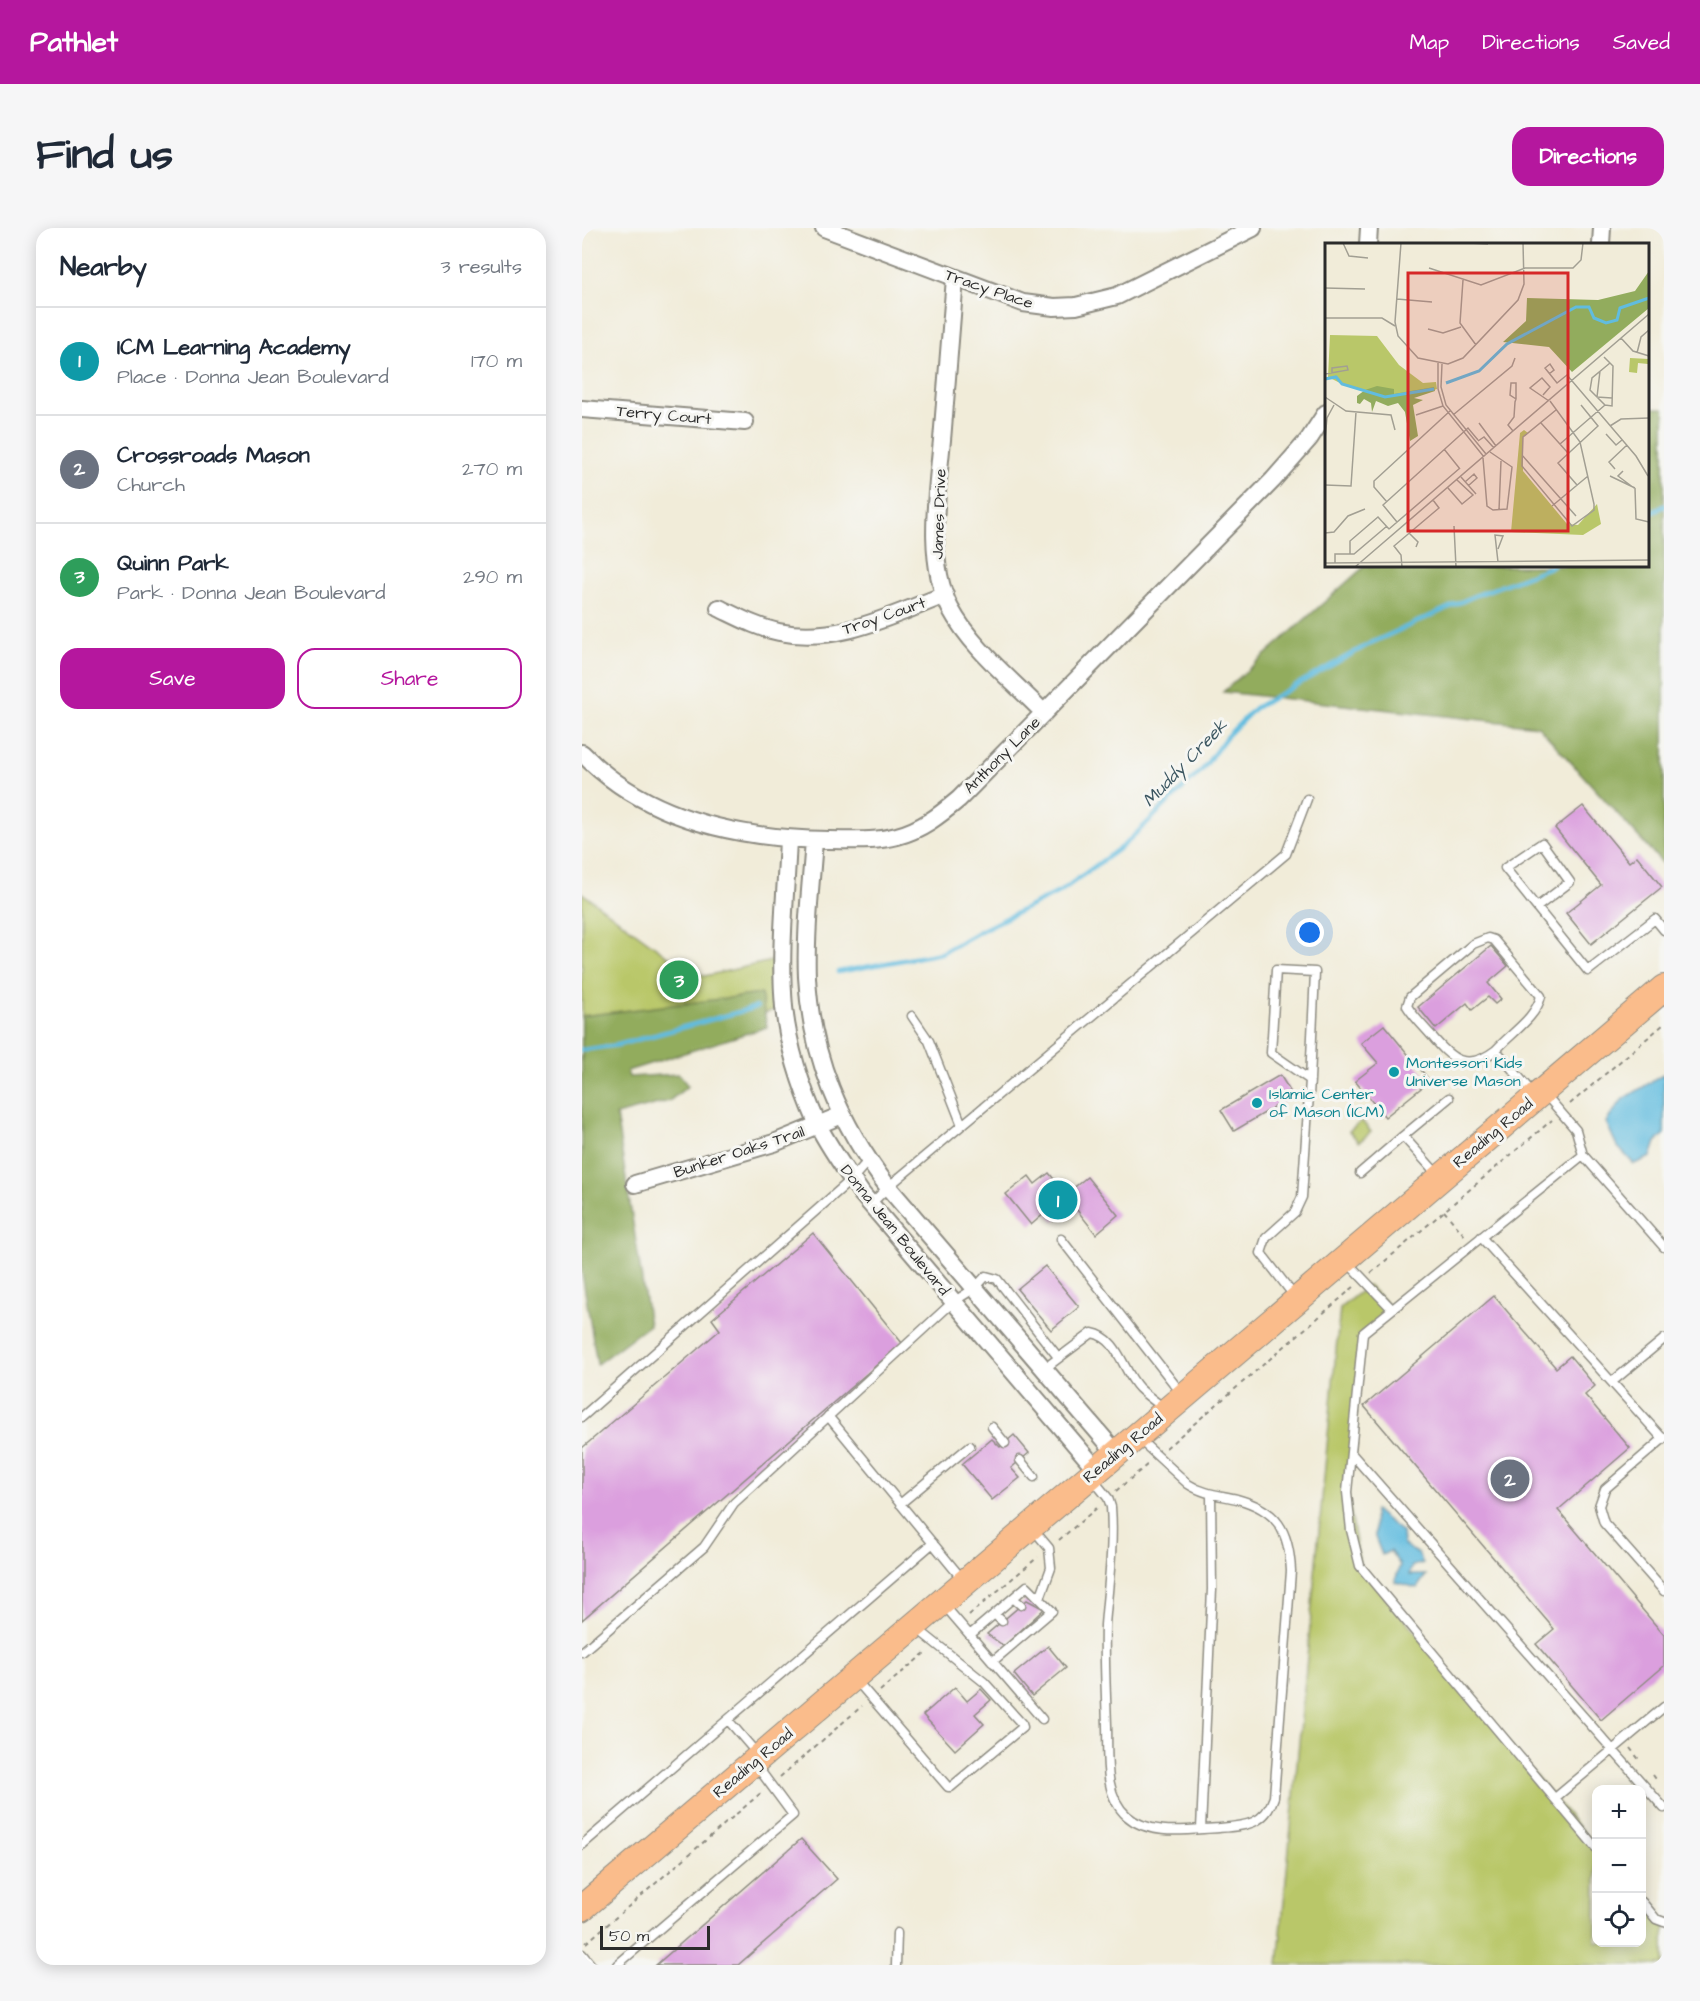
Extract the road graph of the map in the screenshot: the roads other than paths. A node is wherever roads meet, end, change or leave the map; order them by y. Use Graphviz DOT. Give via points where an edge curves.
graph roads {
  1 [pos="824,228"];
  2 [pos="1253,228"];
  3 [pos="1369,228"];
  4 [pos="1602,228"];
  5 [pos="1368,243"];
  6 [pos="1601,243"];
  7 [pos="956,278"];
  8 [pos="582,409"];
  9 [pos="1325,415"];
  10 [pos="745,422"];
  11 [pos="945,595"];
  12 [pos="719,608"];
  13 [pos="1044,713"];
  14 [pos="582,753"];
  15 [pos="1307,799"];
  16 [pos="788,838"];
  17 [pos="814,840"];
  18 [pos="1537,907"];
  19 [pos="1664,930"];
  20 [pos="1664,988"];
  21 [pos="912,1016"];
  22 [pos="1496,1050"];
  23 [pos="1310,1080"];
  24 [pos="1539,1094"];
  25 [pos="1449,1098"];
  26 [pos="842,1115"];
  27 [pos="819,1125"];
  28 [pos="962,1125"];
  29 [pos="1403,1136"];
  30 [pos="1583,1155"];
  31 [pos="868,1161"];
  32 [pos="1360,1173"];
  33 [pos="1441,1178"];
  34 [pos="852,1179"];
  35 [pos="635,1184"];
  36 [pos="888,1187"];
  37 [pos="872,1204"];
  38 [pos="1481,1237"];
  39 [pos="1061,1239"];
  40 [pos="1664,1247"];
  41 [pos="1344,1260"];
  42 [pos="975,1288"];
  43 [pos="1297,1300"];
  44 [pos="953,1302"];
  45 [pos="1392,1310"];
  46 [pos="1664,1339"];
  47 [pos="1058,1357"];
  48 [pos="1044,1369"];
  49 [pos="1612,1383"];
  50 [pos="1175,1403"];
  51 [pos="582,1416"];
  52 [pos="828,1416"];
  53 [pos="992,1427"];
  54 [pos="1137,1437"];
  55 [pos="1663,1439"];
  56 [pos="1005,1443"];
  57 [pos="970,1446"];
  58 [pos="1351,1453"];
  59 [pos="1020,1460"];
  60 [pos="1101,1467"];
  61 [pos="1034,1477"];
  62 [pos="1211,1494"];
  63 [pos="900,1503"];
  64 [pos="1031,1527"];
  65 [pos="933,1543"];
  66 [pos="965,1582"];
  67 [pos="1664,1591"];
  68 [pos="1013,1598"];
  69 [pos="1040,1598"];
  70 [pos="942,1602"];
  71 [pos="1021,1605"];
  72 [pos="994,1614"];
  73 [pos="1002,1621"];
  74 [pos="914,1626"];
  75 [pos="971,1634"];
  76 [pos="582,1652"];
  77 [pos="992,1662"];
  78 [pos="854,1677"];
  79 [pos="1664,1707"];
  80 [pos="1042,1719"];
  81 [pos="728,1720"];
  82 [pos="1612,1750"];
  83 [pos="757,1759"];
  84 [pos="1555,1798"];
  85 [pos="1664,1808"];
  86 [pos="1201,1829"];
  87 [pos="1592,1843"];
  88 [pos="582,1845"];
  89 [pos="582,1908"];
  90 [pos="1646,1908"];
  91 [pos="1664,1922"];
  92 [pos="897,1933"];
  93 [pos="582,1954"];
  94 [pos="591,1965"];
  95 [pos="617,1965"];
  96 [pos="896,1965"];
  1 -- 7 [label="street, Tracy Place"];
  2 -- 7 [label="street, Tracy Place" via="1096,303 1054,307 1023,303"];
  3 -- 5 [label="street"];
  4 -- 6 [label="street"];
  7 -- 11 [label="street, James Drive" via="936,544"];
  8 -- 10 [label="street, Terry Court"];
  9 -- 13 [label="street, Anthony Lane" via="1273,480"];
  11 -- 12 [label="street, Troy Court" via="855,628 823,635 779,632"];
  11 -- 13 [label="street, James Drive" via="974,642"];
  13 -- 17 [label="street, Anthony Lane" via="958,799 925,825 885,838"];
  14 -- 16 [label="street, Anthony Lane" via="615,782 692,821 723,830"];
  15 -- 28 [label="lane" via="1286,854"];
  16 -- 17 [label="street, Anthony Lane"];
  16 -- 27 [label="street, Donna Jean Boulevard" via="782,964 784,1008 798,1071"];
  17 -- 26 [label="street, Donna Jean Boulevard" via="807,943 809,997 816,1041"];
  18 -- 18 [label="lane" via="1505,868 1542,843 1570,882"];
  18 -- 19 [label="lane" via="1588,971 1655,919"];
  20 -- 24 [label="main road, Reading Road"];
  21 -- 28 [label="lane" via="930,1041"];
  22 -- 22 [label="lane" via="1481,1059 1460,1062 1446,1054 1407,1006 1410,997 1473,944 1488,938 1494,940 1541,996 1534,1012"];
  22 -- 24 [label="lane"];
  23 -- 23 [label="lane" via="1315,972 1276,970 1270,1053"];
  23 -- 43 [label="lane" via="1302,1197 1295,1212 1266,1238 1261,1253"];
  24 -- 30 [label="lane" via="1576,1131"];
  24 -- 33 [label="main road, Reading Road"];
  25 -- 29 [label="lane"];
  26 -- 27 [label="street, Bunker Oaks Trail"];
  26 -- 31 [label="street, Donna Jean Boulevard"];
  27 -- 34 [label="street, Donna Jean Boulevard"];
  27 -- 35 [label="street, Bunker Oaks Trail" via="764,1147"];
  28 -- 36 [label="lane"];
  29 -- 32 [label="lane"];
  29 -- 33 [label="lane"];
  30 -- 38 [label="lane"];
  30 -- 40 [label="lane"];
  31 -- 34 [label="lane"];
  31 -- 36 [label="street, Donna Jean Boulevard"];
  33 -- 41 [label="main road, Reading Road"];
  34 -- 37 [label="street, Donna Jean Boulevard"];
  34 -- 51 [label="lane"];
  36 -- 37 [label="lane"];
  36 -- 42 [label="street, Donna Jean Boulevard"];
  37 -- 44 [label="street, Donna Jean Boulevard"];
  38 -- 45 [label="lane"];
  38 -- 49 [label="lane"];
  39 -- 50 [label="lane"];
  41 -- 43 [label="main road, Reading Road"];
  41 -- 45 [label="lane"];
  42 -- 44 [label="lane"];
  42 -- 47 [label="lane" via="986,1276 997,1279"];
  42 -- 48 [label="street, Donna Jean Boulevard"];
  43 -- 50 [label="main road, Reading Road"];
  44 -- 52 [label="lane"];
  44 -- 60 [label="street, Donna Jean Boulevard"];
  45 -- 58 [label="lane" via="1363,1333"];
  46 -- 49 [label="lane"];
  47 -- 48 [label="lane"];
  47 -- 50 [label="lane" via="1092,1332 1099,1334 1115,1347 1137,1387"];
  48 -- 60 [label="street, Donna Jean Boulevard"];
  49 -- 55 [label="lane"];
  50 -- 54 [label="main road, Reading Road"];
  52 -- 63 [label="lane"];
  52 -- 76 [label="lane" via="734,1503 704,1547"];
  53 -- 56 [label="lane"];
  54 -- 60 [label="main road, Reading Road"];
  54 -- 62 [label="lane" via="1188,1484"];
  55 -- 67 [label="lane" via="1605,1490 1599,1506 1604,1523"];
  57 -- 63 [label="lane"];
  58 -- 82 [label="lane"];
  58 -- 84 [label="lane" via="1347,1492 1360,1566"];
  59 -- 61 [label="lane"];
  60 -- 64 [label="main road, Reading Road"];
  60 -- 86 [label="lane" via="1112,1516 1105,1651 1111,1791 1120,1810 1138,1823 1158,1829"];
  62 -- 86 [label="lane" via="1212,1589"];
  62 -- 86 [label="lane" via="1258,1507 1276,1520 1287,1538 1291,1571 1274,1797 1264,1816 1244,1825"];
  63 -- 65 [label="lane"];
  64 -- 66 [label="main road, Reading Road"];
  64 -- 69 [label="lane" via="1049,1548 1051,1568"];
  65 -- 66 [label="lane"];
  65 -- 81 [label="lane"];
  66 -- 70 [label="main road, Reading Road"];
  68 -- 69 [label="lane" via="1028,1586"];
  68 -- 71 [label="lane"];
  68 -- 72 [label="lane"];
  69 -- 77 [label="lane" via="1052,1611"];
  70 -- 74 [label="main road, Reading Road"];
  70 -- 75 [label="lane"];
  72 -- 73 [label="lane"];
  72 -- 75 [label="lane"];
  74 -- 78 [label="main road, Reading Road"];
  74 -- 78 [label="lane" via="984,1682 1023,1727 948,1787"];
  75 -- 77 [label="lane"];
  77 -- 80 [label="lane"];
  78 -- 83 [label="main road, Reading Road"];
  79 -- 82 [label="lane"];
  81 -- 83 [label="lane"];
  81 -- 88 [label="lane"];
  82 -- 84 [label="lane"];
  82 -- 85 [label="lane"];
  83 -- 89 [label="main road, Reading Road"];
  83 -- 95 [label="lane" via="770,1786 793,1815"];
  84 -- 87 [label="lane"];
  90 -- 91 [label="lane"];
  92 -- 96 [label="lane"];
  93 -- 94 [label="lane"];
}
